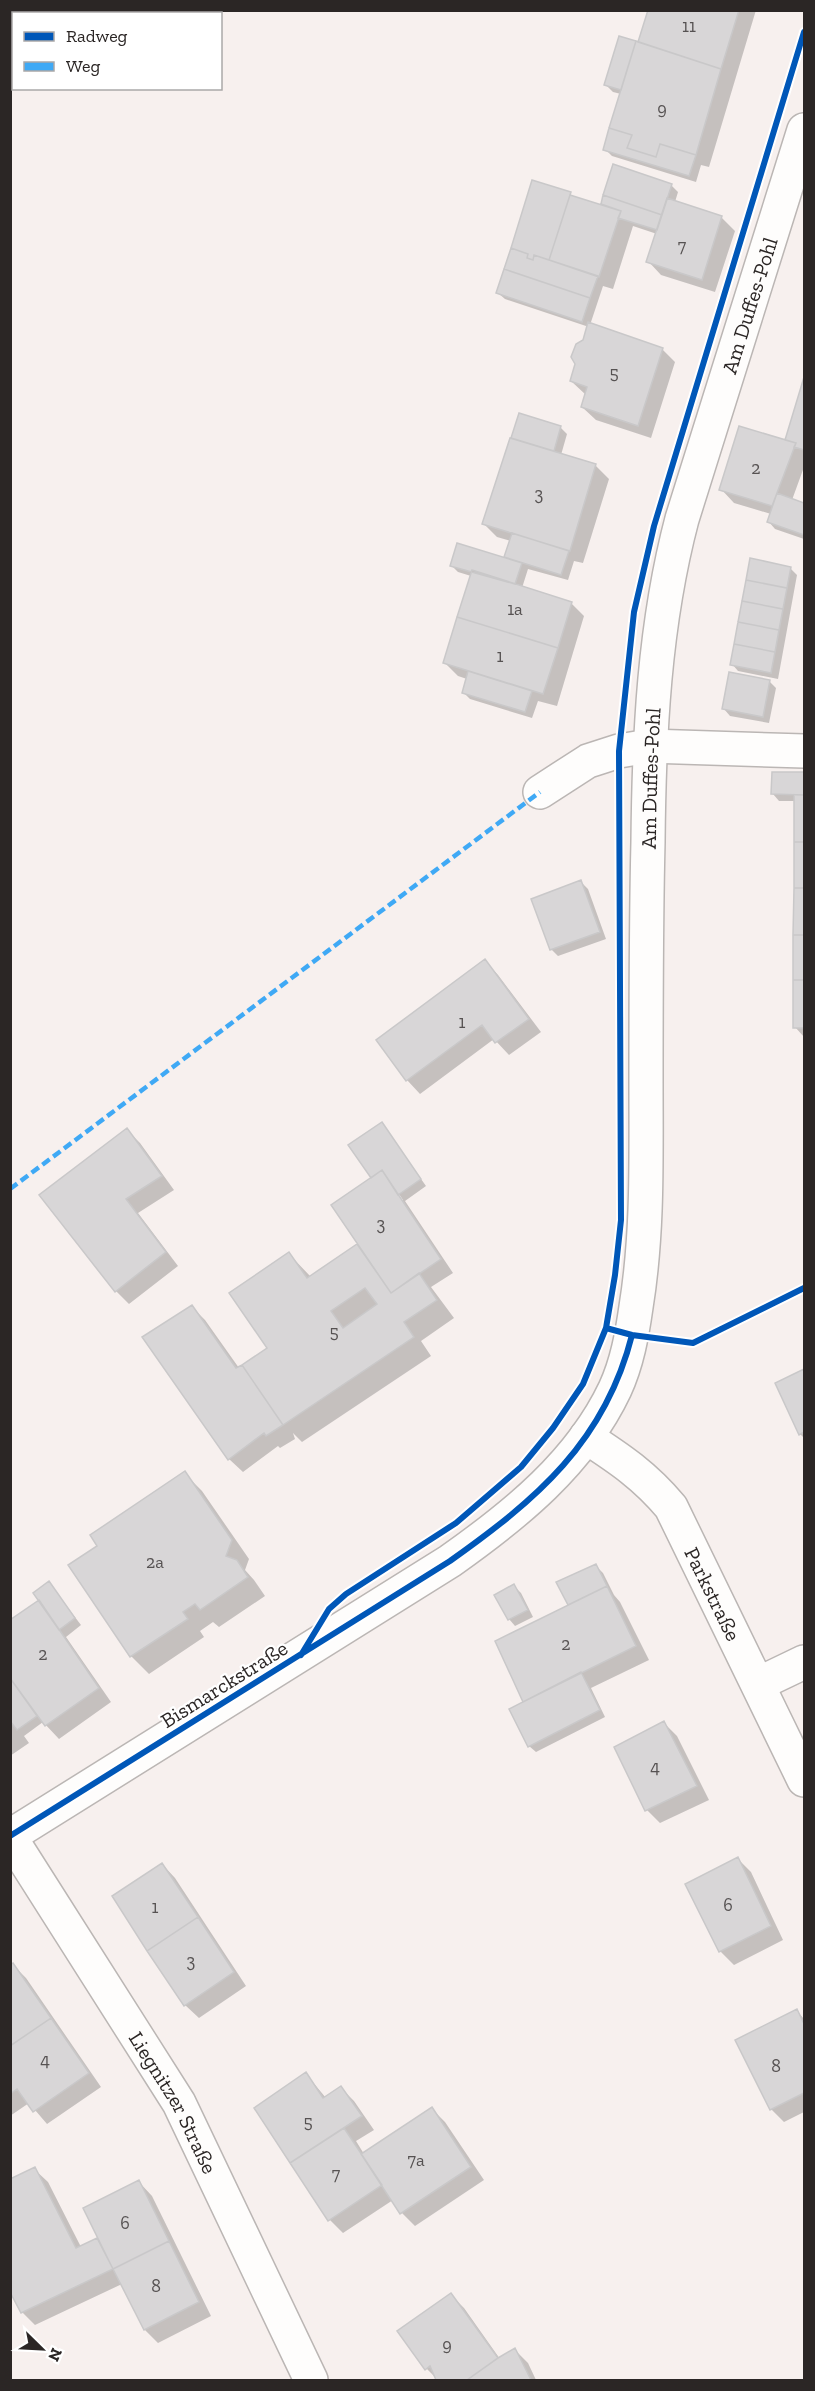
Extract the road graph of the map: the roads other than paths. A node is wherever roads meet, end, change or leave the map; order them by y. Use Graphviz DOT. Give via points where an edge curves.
graph roads {
  1 [pos="804,130"];
  2 [pos="649,746"];
  3 [pos="804,752"];
  4 [pos="540,792"];
  5 [pos="586,1437"];
  6 [pos="804,1662"];
  7 [pos="758,1684"];
  8 [pos="804,1779"];
  9 [pos="10,1837"];
  10 [pos="311,2380"];
  1 -- 2 [label="street, Am Duffes-Pohl" via="672,558 661,618"];
  2 -- 3 [label="street"];
  2 -- 4 [label="street" via="588,761"];
  2 -- 5 [label="street, Am Duffes-Pohl" via="645,1236 625,1363 616,1387"];
  5 -- 7 [label="street, Parkstraße" via="651,1483 671,1507"];
  5 -- 9 [label="street, Bismarckstraße" via="530,1499 450,1561"];
  6 -- 7 [label="street"];
  7 -- 8 [label="street, Parkstraße"];
  9 -- 10 [label="street, Liegnitzer Straße" via="179,2103"];
}
